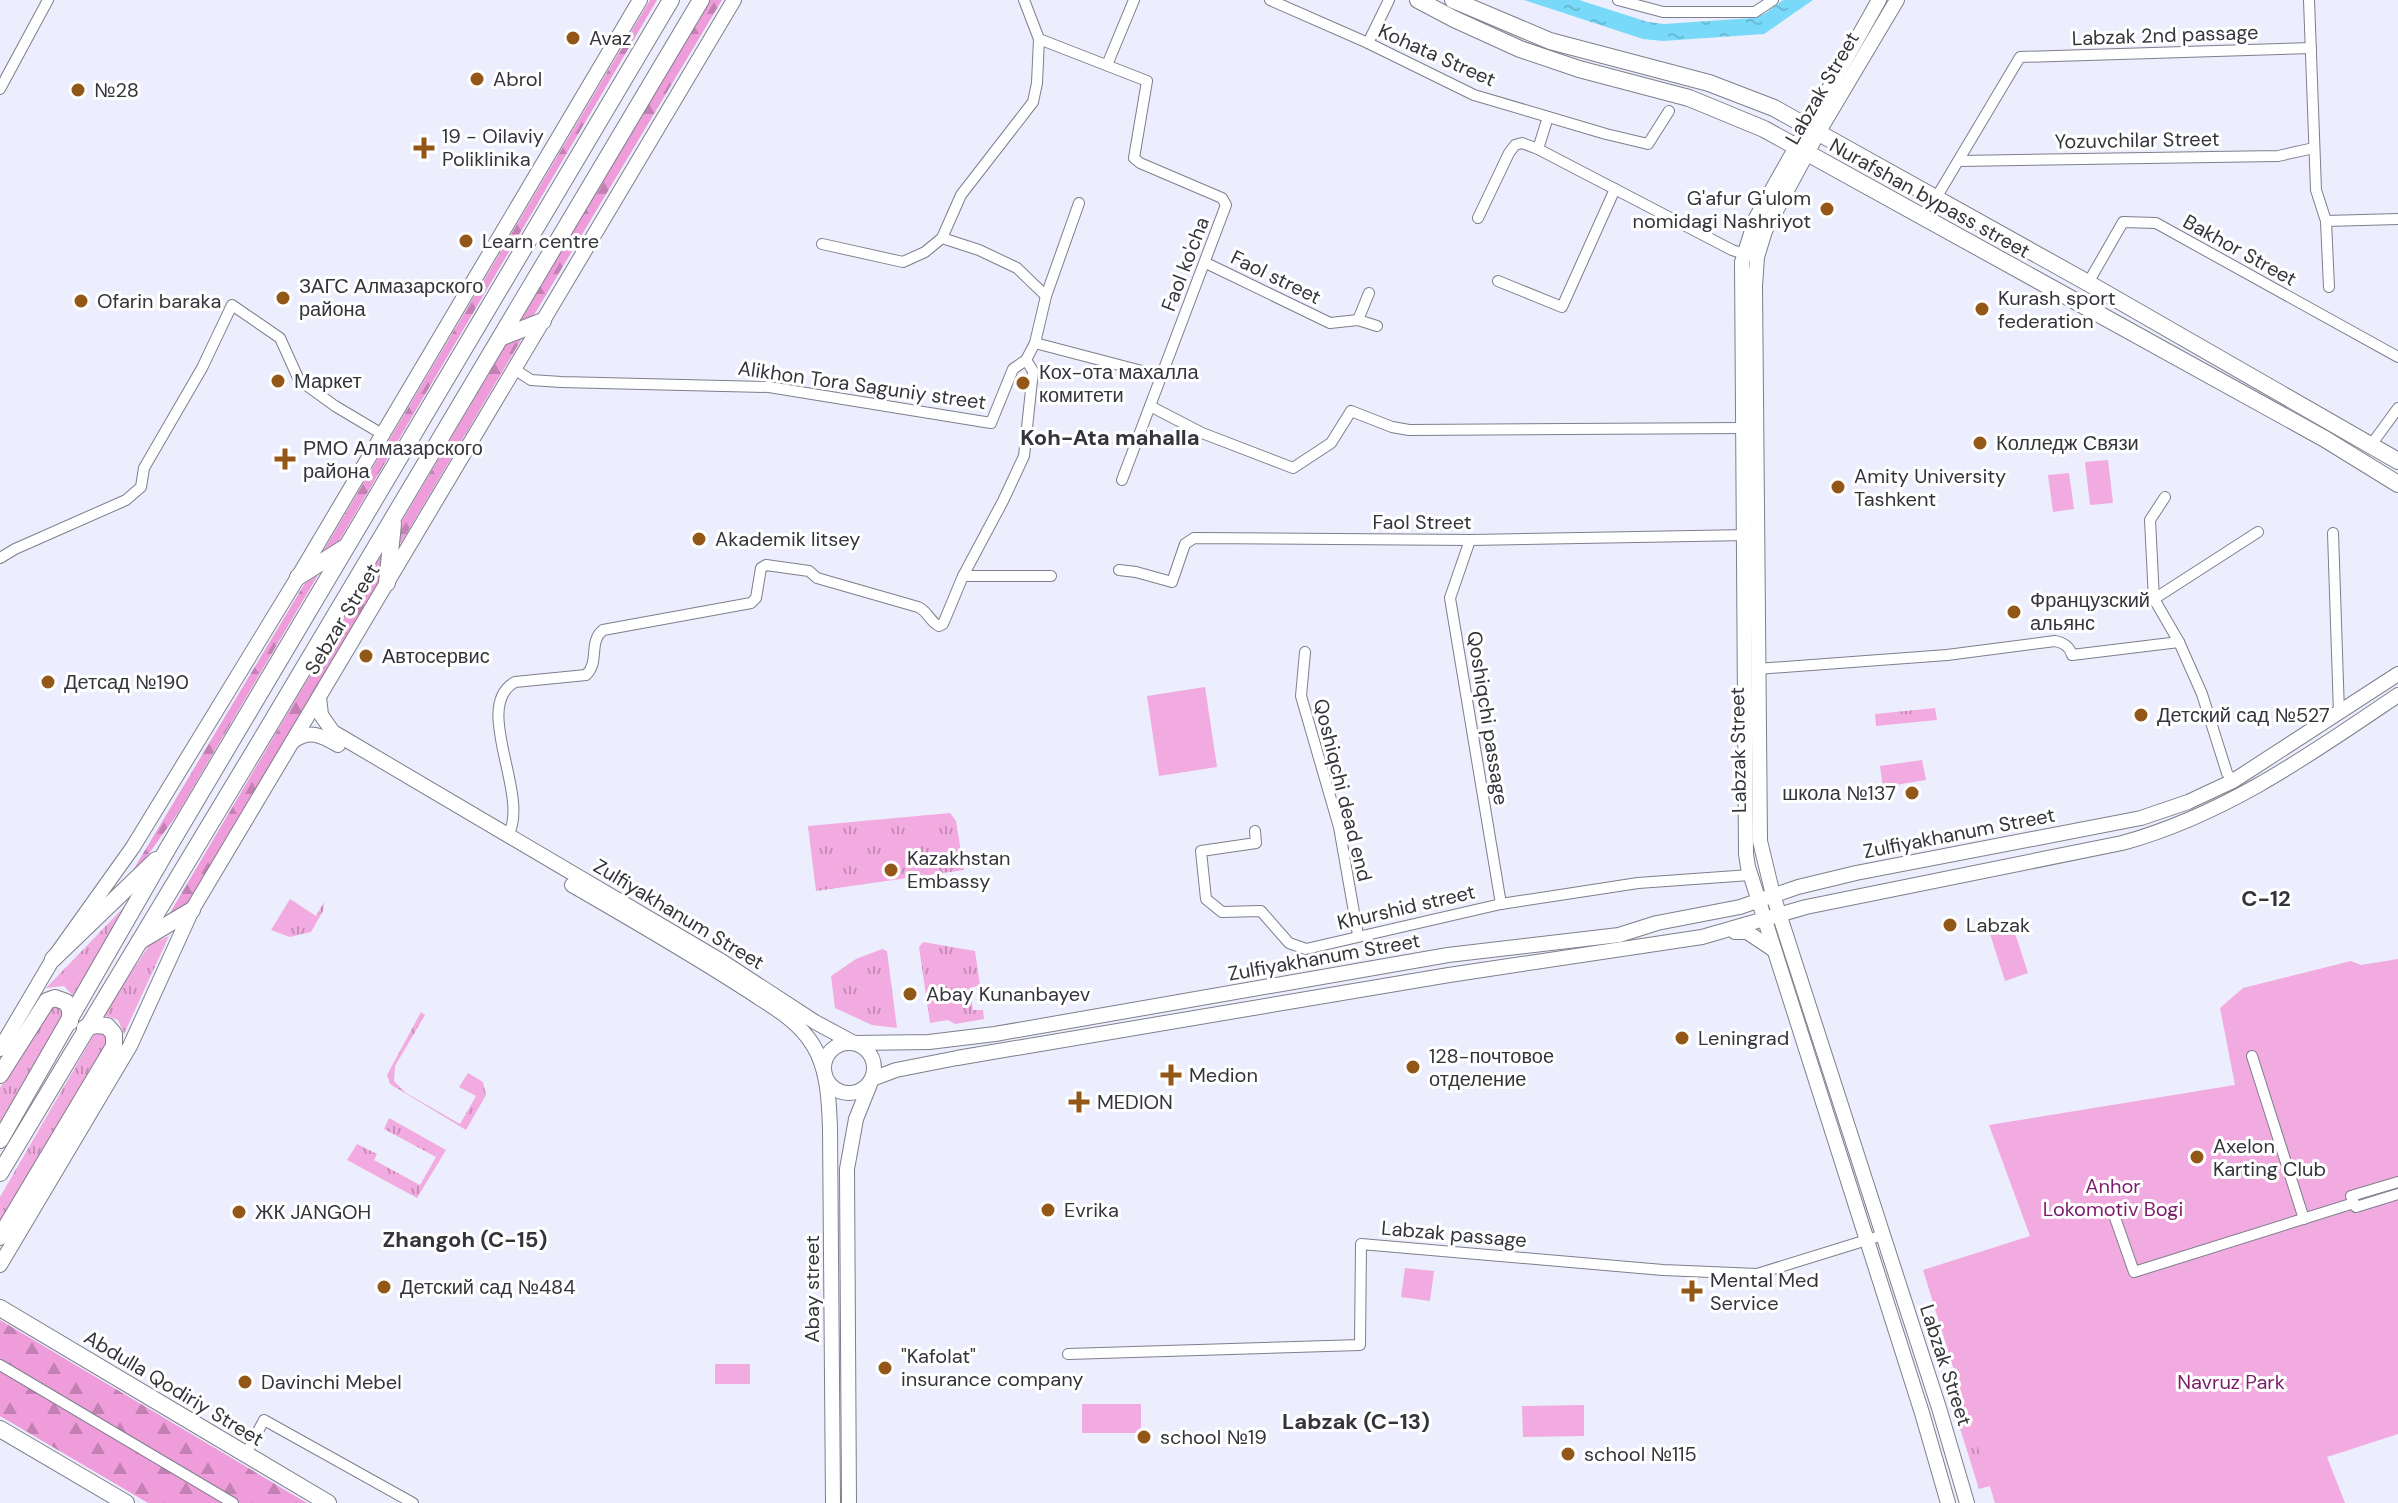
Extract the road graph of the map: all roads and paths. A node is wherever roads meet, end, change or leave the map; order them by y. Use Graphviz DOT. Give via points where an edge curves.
graph roads {
  1 [pos="48,0"];
  2 [pos="640,0"];
  3 [pos="671,0"];
  4 [pos="701,0"];
  5 [pos="734,0"];
  6 [pos="1024,0"];
  7 [pos="1134,0"];
  8 [pos="1270,0"];
  9 [pos="1389,0"];
  10 [pos="1418,0"];
  11 [pos="1453,0"];
  12 [pos="1618,0"];
  13 [pos="1773,0"];
  14 [pos="1879,0"];
  15 [pos="1897,0"];
  16 [pos="2309,0"];
  17 [pos="1039,39"];
  18 [pos="1368,43"];
  19 [pos="2311,48"];
  20 [pos="1107,65"];
  21 [pos="1644,66"];
  22 [pos="1640,84"];
  23 [pos="0,89"];
  24 [pos="1669,111"];
  25 [pos="1548,117"];
  26 [pos="1812,129"];
  27 [pos="2314,148"];
  28 [pos="1538,149"];
  29 [pos="1801,150"];
  30 [pos="1959,161"];
  31 [pos="1615,189"];
  32 [pos="1936,198"];
  33 [pos="1079,203"];
  34 [pos="1478,218"];
  35 [pos="2398,219"];
  36 [pos="2326,221"];
  37 [pos="942,238"];
  38 [pos="822,244"];
  39 [pos="1751,256"];
  40 [pos="1206,263"];
  41 [pos="2065,270"];
  42 [pos="1498,281"];
  43 [pos="2088,283"];
  44 [pos="2329,287"];
  45 [pos="2054,289"];
  46 [pos="1369,293"];
  47 [pos="1046,296"];
  48 [pos="1358,320"];
  49 [pos="543,321"];
  50 [pos="1377,326"];
  51 [pos="502,337"];
  52 [pos="1035,343"];
  53 [pos="2398,357"];
  54 [pos="1026,360"];
  55 [pos="514,369"];
  56 [pos="1161,376"];
  57 [pos="1150,406"];
  58 [pos="2397,414"];
  59 [pos="1745,428"];
  60 [pos="416,429"];
  61 [pos="382,434"];
  62 [pos="439,441"];
  63 [pos="2371,445"];
  64 [pos="2394,459"];
  65 [pos="2381,473"];
  66 [pos="1122,480"];
  67 [pos="2398,484"];
  68 [pos="2165,497"];
  69 [pos="393,518"];
  70 [pos="2258,532"];
  71 [pos="2333,533"];
  72 [pos="1750,535"];
  73 [pos="1470,540"];
  74 [pos="349,545"];
  75 [pos="0,558"];
  76 [pos="1119,570"];
  77 [pos="963,576"];
  78 [pos="1051,576"];
  79 [pos="298,577"];
  80 [pos="387,583"];
  81 [pos="2154,599"];
  82 [pos="2179,642"];
  83 [pos="1305,652"];
  84 [pos="1757,669"];
  85 [pos="2398,674"];
  86 [pos="2398,695"];
  87 [pos="319,697"];
  88 [pos="2339,713"];
  89 [pos="2346,731"];
  90 [pos="292,742"];
  91 [pos="2233,781"];
  92 [pos="2243,795"];
  93 [pos="2166,809"];
  94 [pos="2109,825"];
  95 [pos="2173,827"];
  96 [pos="1255,831"];
  97 [pos="508,835"];
  98 [pos="2113,845"];
  99 [pos="168,848"];
  100 [pos="1750,875"];
  101 [pos="1773,895"];
  102 [pos="1758,900"];
  103 [pos="1501,904"];
  104 [pos="192,910"];
  105 [pos="1780,916"];
  106 [pos="1764,921"];
  107 [pos="1718,934"];
  108 [pos="1358,935"];
  109 [pos="139,941"];
  110 [pos="1774,950"];
  111 [pos="53,959"];
  112 [pos="78,1025"];
  113 [pos="854,1043"];
  114 [pos="0,1049"];
  115 [pos="2252,1056"];
  116 [pos="824,1074"];
  117 [pos="0,1075"];
  118 [pos="872,1079"];
  119 [pos="42,1086"];
  120 [pos="0,1140"];
  121 [pos="0,1173"];
  122 [pos="2398,1182"];
  123 [pos="2398,1194"];
  124 [pos="2354,1203"];
  125 [pos="2113,1212"];
  126 [pos="2304,1219"];
  127 [pos="1883,1235"];
  128 [pos="0,1237"];
  129 [pos="1867,1240"];
  130 [pos="0,1265"];
  131 [pos="0,1298"];
  132 [pos="0,1308"];
  133 [pos="29,1325"];
  134 [pos="848,1337"];
  135 [pos="832,1339"];
  136 [pos="1068,1354"];
  137 [pos="0,1365"];
  138 [pos="1939,1408"];
  139 [pos="1922,1413"];
  140 [pos="0,1429"];
  141 [pos="246,1454"];
  142 [pos="126,1503"];
  143 [pos="233,1503"];
  144 [pos="328,1503"];
  145 [pos="413,1503"];
  146 [pos="833,1503"];
  147 [pos="849,1503"];
  148 [pos="1948,1503"];
  149 [pos="1967,1503"];
  1 -- 23 [label="street"];
  2 -- 61 [label="main road"];
  3 -- 60 [label="main road, Sebzar Street"];
  4 -- 51 [label="main road, Sebzar Street"];
  5 -- 49 [label="main road, Sebzar Street"];
  6 -- 17 [label="street"];
  7 -- 20 [label="street"];
  8 -- 18 [label="street, Kohata Street"];
  9 -- 18 [label="street"];
  10 -- 22 [label="main road, Nurafshan bypass street" via="1532,53"];
  11 -- 21 [label="main road, Nurafshan bypass street" via="1550,41"];
  12 -- 13 [label="street" via="1663,12 1755,12"];
  14 -- 26 [label="main road, Labzak Street"];
  15 -- 26 [label="main road, Labzak Street"];
  16 -- 19 [label="street"];
  17 -- 20 [label="street, Faol ko'cha"];
  17 -- 37 [label="street" via="1033,102 961,195"];
  18 -- 25 [label="street, Kohata Street" via="1474,95"];
  19 -- 27 [label="street"];
  19 -- 30 [label="street, Labzak 2nd passage" via="2020,57"];
  20 -- 40 [label="street, Faol ko'cha" via="1147,81 1133,150 1136,160 1225,202"];
  21 -- 22 [label="main road" via="1647,73"];
  21 -- 26 [label="main road, Nurafshan bypass street" via="1742,94"];
  22 -- 29 [label="main road, Nurafshan bypass street" via="1721,110"];
  24 -- 25 [label="street, Kohata Street" via="1648,144"];
  25 -- 28 [label="street"];
  26 -- 29 [label="main road, Labzak Street"];
  26 -- 32 [label="main road, Nurafshan bypass street"];
  27 -- 30 [label="street, Yozuvchilar Street" via="2278,156"];
  27 -- 36 [label="street" via="2316,190"];
  28 -- 31 [label="street"];
  28 -- 34 [label="street" via="1515,145"];
  29 -- 39 [label="main road, Labzak Street" via="1756,218"];
  29 -- 45 [label="main road, Nurafshan bypass street"];
  30 -- 32 [label="street"];
  31 -- 39 [label="street"];
  31 -- 42 [label="street" via="1562,307"];
  32 -- 41 [label="main road, Nurafshan bypass street"];
  33 -- 47 [label="street"];
  35 -- 36 [label="street"];
  36 -- 44 [label="street"];
  37 -- 38 [label="street" via="903,262"];
  37 -- 47 [label="street" via="1017,268"];
  39 -- 59 [label="main road, Labzak Street" via="1741,282"];
  39 -- 72 [label="main road, Labzak Street" via="1755,286"];
  40 -- 48 [label="street, Faol street" via="1330,323"];
  40 -- 56 [label="street, Faol ko'cha"];
  41 -- 43 [label="main road, Nurafshan bypass street"];
  41 -- 45 [label="main road" via="2053,275"];
  43 -- 53 [label="street, Bakhor Street" via="2123,222 2156,223"];
  43 -- 63 [label="main road, Nurafshan bypass street"];
  45 -- 65 [label="main road, Nurafshan bypass street"];
  46 -- 48 [label="street"];
  47 -- 52 [label="street"];
  48 -- 50 [label="street, Faol street"];
  49 -- 51 [label="main road"];
  49 -- 55 [label="main road, Sebzar Street"];
  51 -- 62 [label="main road, Sebzar Street"];
  52 -- 54 [label="street"];
  52 -- 56 [label="street"];
  54 -- 55 [label="street, Alikhon Tora Saguniy street" via="1013,369 991,423 769,387 531,380"];
  54 -- 77 [label="street" via="1033,371 1024,456"];
  55 -- 80 [label="main road, Sebzar Street"];
  56 -- 57 [label="street, Faol ko'cha"];
  57 -- 59 [label="street" via="1202,433 1293,468 1331,443 1351,411 1409,430"];
  57 -- 66 [label="street, Faol ko'cha"];
  58 -- 63 [label="street"];
  59 -- 72 [label="main road, Labzak Street"];
  60 -- 62 [label="main road"];
  60 -- 74 [label="main road, Sebzar Street"];
  61 -- 75 [label="street" via="299,380 280,338 232,305 144,468 141,487 126,500"];
  61 -- 79 [label="main road"];
  62 -- 69 [label="main road, Sebzar Street"];
  63 -- 64 [label="main road, Nurafshan bypass street"];
  64 -- 65 [label="main road"];
  65 -- 67 [label="main road, Nurafshan bypass street"];
  68 -- 81 [label="street" via="2150,517"];
  69 -- 80 [label="main road"];
  69 -- 109 [label="main road, Sebzar Street"];
  70 -- 81 [label="street"];
  71 -- 88 [label="street"];
  72 -- 73 [label="street, Faol Street"];
  72 -- 84 [label="main road, Labzak Street"];
  72 -- 100 [label="main road, Labzak Street"];
  73 -- 76 [label="street, Faol Street" via="1194,538 1185,544 1172,582"];
  73 -- 103 [label="street, Qoshiqchi passage" via="1450,598"];
  74 -- 79 [label="main road"];
  74 -- 99 [label="main road, Sebzar Street"];
  77 -- 78 [label="street"];
  77 -- 97 [label="street" via="939,626 918,607 817,578 809,571 766,565 751,603 603,630 595,639 590,673 515,682 499,699 514,805"];
  79 -- 111 [label="main road" via="133,847"];
  80 -- 87 [label="main road, Sebzar Street"];
  81 -- 82 [label="street"];
  82 -- 84 [label="street" via="2072,655 2070,648 2055,641"];
  82 -- 91 [label="street"];
  83 -- 108 [label="street, Qoshiqchi dead end" via="1301,696 1339,827"];
  84 -- 101 [label="main road, Labzak Street" via="1760,841"];
  85 -- 88 [label="main road, Zulfiyakhanum Street"];
  86 -- 89 [label="main road, Zulfiyakhanum Street"];
  87 -- 90 [label="main road, Sebzar Street"];
  87 -- 97 [label="main road, Zulfiyakhanum Street" via="329,729"];
  88 -- 89 [label="main road"];
  88 -- 91 [label="main road, Zulfiyakhanum Street"];
  89 -- 92 [label="main road, Zulfiyakhanum Street"];
  90 -- 104 [label="main road, Sebzar Street"];
  90 -- 116 [label="main road, Zulfiyakhanum Street" via="311,734 329,739 723,974 796,1024 818,1054"];
  91 -- 92 [label="main road"];
  91 -- 93 [label="main road, Zulfiyakhanum Street"];
  92 -- 95 [label="main road, Zulfiyakhanum Street"];
  93 -- 94 [label="main road, Zulfiyakhanum Street"];
  93 -- 95 [label="main road"];
  94 -- 98 [label="main road"];
  94 -- 101 [label="main road, Zulfiyakhanum Street" via="1856,873"];
  95 -- 98 [label="main road, Zulfiyakhanum Street"];
  96 -- 108 [label="street, Khurshid street" via="1255,844 1201,851 1206,899 1222,912 1261,911 1298,948 1316,949"];
  97 -- 113 [label="main road, Zulfiyakhanum Street"];
  98 -- 105 [label="main road, Zulfiyakhanum Street"];
  99 -- 111 [label="main road"];
  99 -- 112 [label="main road, Sebzar Street"];
  100 -- 102 [label="main road, Labzak Street"];
  100 -- 103 [label="street, Khurshid street" via="1638,883"];
  101 -- 102 [label="main road, Zulfiyakhanum Street"];
  101 -- 105 [label="main road, Labzak Street"];
  102 -- 106 [label="main road, Labzak Street"];
  102 -- 113 [label="main road, Zulfiyakhanum Street" via="1619,935 1448,955 995,1034"];
  103 -- 108 [label="street, Khurshid street"];
  104 -- 109 [label="main road"];
  104 -- 130 [label="main road, Sebzar Street" via="130,1046"];
  105 -- 106 [label="main road, Zulfiyakhanum Street"];
  105 -- 127 [label="main road, Labzak Street"];
  106 -- 107 [label="main road, Zulfiyakhanum Street"];
  106 -- 110 [label="main road, Labzak Street"];
  107 -- 110 [label="main road" via="1747,932"];
  107 -- 118 [label="main road, Zulfiyakhanum Street" via="957,1058"];
  109 -- 112 [label="main road, Sebzar Street"];
  110 -- 129 [label="main road, Labzak Street"];
  111 -- 114 [label="main road"];
  112 -- 117 [label="main road" via="66,1002 47,1001"];
  112 -- 119 [label="main road, Sebzar Street"];
  112 -- 128 [label="main road" via="107,1026 114,1046"];
  113 -- 116 [label="main road" via="830,1050"];
  113 -- 118 [label="main road" via="872,1056"];
  115 -- 126 [label="street"];
  116 -- 118 [label="main road" via="834,1089 851,1093"];
  116 -- 135 [label="main road, Abay street" via="830,1128"];
  118 -- 134 [label="main road, Abay street" via="856,1119 847,1169"];
  119 -- 120 [label="main road, Sebzar Street"];
  119 -- 121 [label="main road, Sebzar Street"];
  122 -- 124 [label="street" via="2351,1196"];
  123 -- 124 [label="street" via="2356,1207"];
  124 -- 126 [label="street"];
  125 -- 126 [label="street" via="2134,1272"];
  127 -- 129 [label="street, Labzak passage"];
  127 -- 138 [label="main road, Labzak Street"];
  129 -- 136 [label="street, Labzak passage" via="1757,1274 1361,1244 1360,1345"];
  129 -- 139 [label="main road, Labzak Street"];
  131 -- 133 [label="main road"];
  132 -- 133 [label="main road, Abdulla Qodiriy Street"];
  133 -- 141 [label="main road, Abdulla Qodiriy Street"];
  134 -- 135 [label="main road"];
  134 -- 147 [label="main road, Abay street"];
  135 -- 146 [label="main road, Abay street"];
  137 -- 143 [label="street"];
  138 -- 139 [label="main road"];
  138 -- 149 [label="main road, Labzak Street"];
  139 -- 148 [label="main road, Labzak Street"];
  140 -- 142 [label="main road"];
  141 -- 144 [label="main road, Abdulla Qodiriy Street"];
  141 -- 145 [label="street" via="264,1420"];
}
